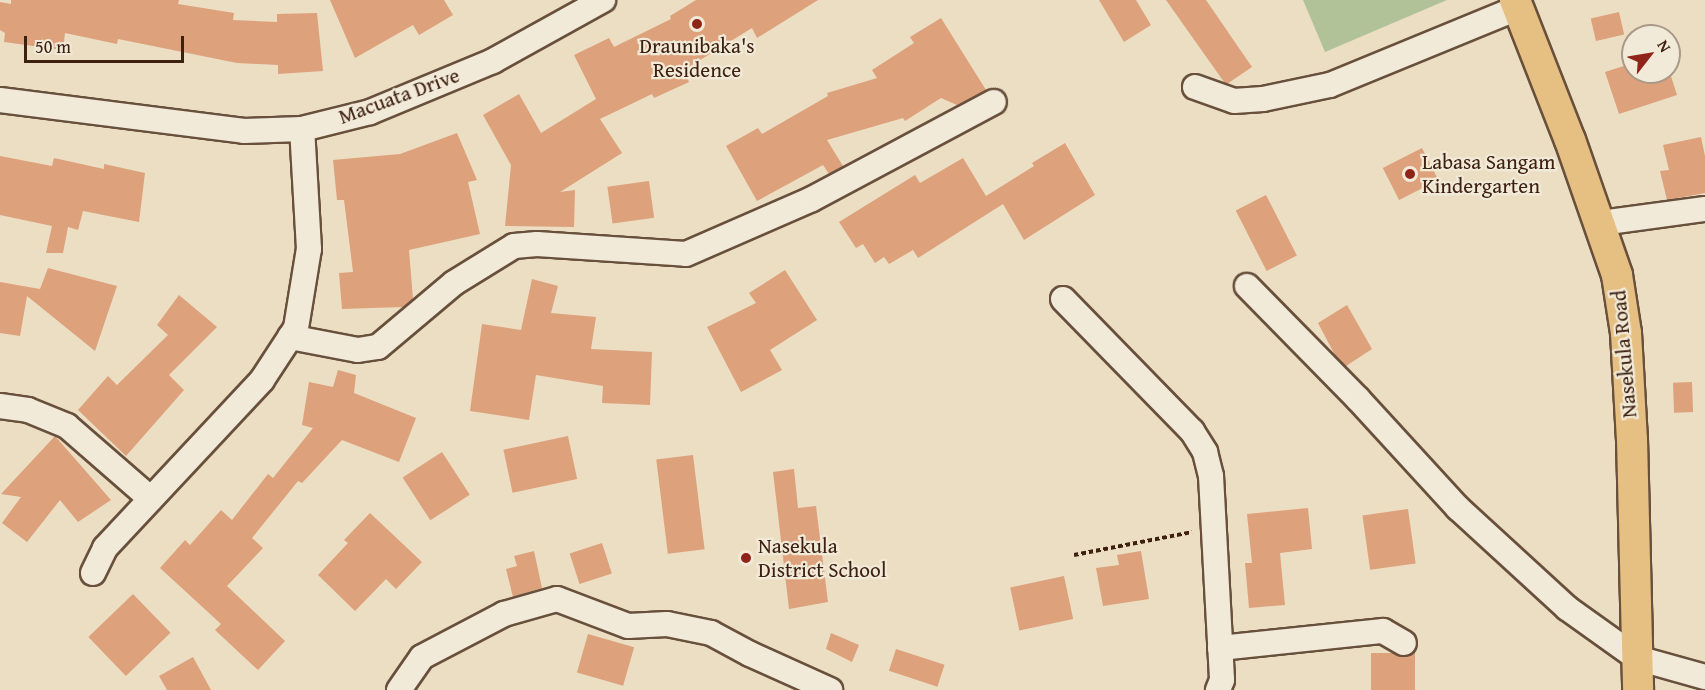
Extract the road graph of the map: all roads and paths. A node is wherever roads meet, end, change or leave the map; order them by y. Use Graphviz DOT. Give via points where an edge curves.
graph roads {
  1 [pos="603,0"];
  2 [pos="1516,4"];
  3 [pos="1195,87"];
  4 [pos="0,100"];
  5 [pos="994,102"];
  6 [pos="302,129"];
  7 [pos="1705,208"];
  8 [pos="1601,224"];
  9 [pos="1247,286"];
  10 [pos="1063,298"];
  11 [pos="290,337"];
  12 [pos="0,406"];
  13 [pos="151,499"];
  14 [pos="1214,531"];
  15 [pos="1074,555"];
  16 [pos="93,573"];
  17 [pos="1404,643"];
  18 [pos="1220,648"];
  19 [pos="1637,658"];
  20 [pos="1705,676"];
  21 [pos="399,690"];
  22 [pos="831,690"];
  23 [pos="1218,690"];
  24 [pos="1638,690"];
  1 -- 6 [label="street, Macuata Drive" via="493,61 370,112"];
  2 -- 3 [label="street" via="1330,85 1263,99 1234,100"];
  2 -- 8 [label="main road, Nasekula Road"];
  4 -- 6 [label="street, Macuata Drive" via="244,131"];
  5 -- 11 [label="street" via="812,199 686,254 537,244 514,246 454,283 378,346 358,350"];
  6 -- 11 [label="street" via="309,249 296,328"];
  7 -- 8 [label="street"];
  8 -- 19 [label="main road, Nasekula Road" via="1617,275 1626,333"];
  9 -- 19 [label="street" via="1458,508 1567,608"];
  10 -- 14 [label="street" via="1192,431 1211,476"];
  11 -- 13 [label="street" via="262,380"];
  12 -- 13 [label="street" via="28,410 67,426"];
  13 -- 16 [label="street" via="105,548"];
  14 -- 15 [label="path" via="1184,533"];
  14 -- 18 [label="street"];
  17 -- 18 [label="street" via="1383,631"];
  18 -- 23 [label="street" via="1222,680"];
  19 -- 20 [label="street"];
  19 -- 24 [label="main road, Nasekula Road"];
  21 -- 22 [label="street" via="422,657 504,614 557,599 628,626 668,624 711,633"];
}
